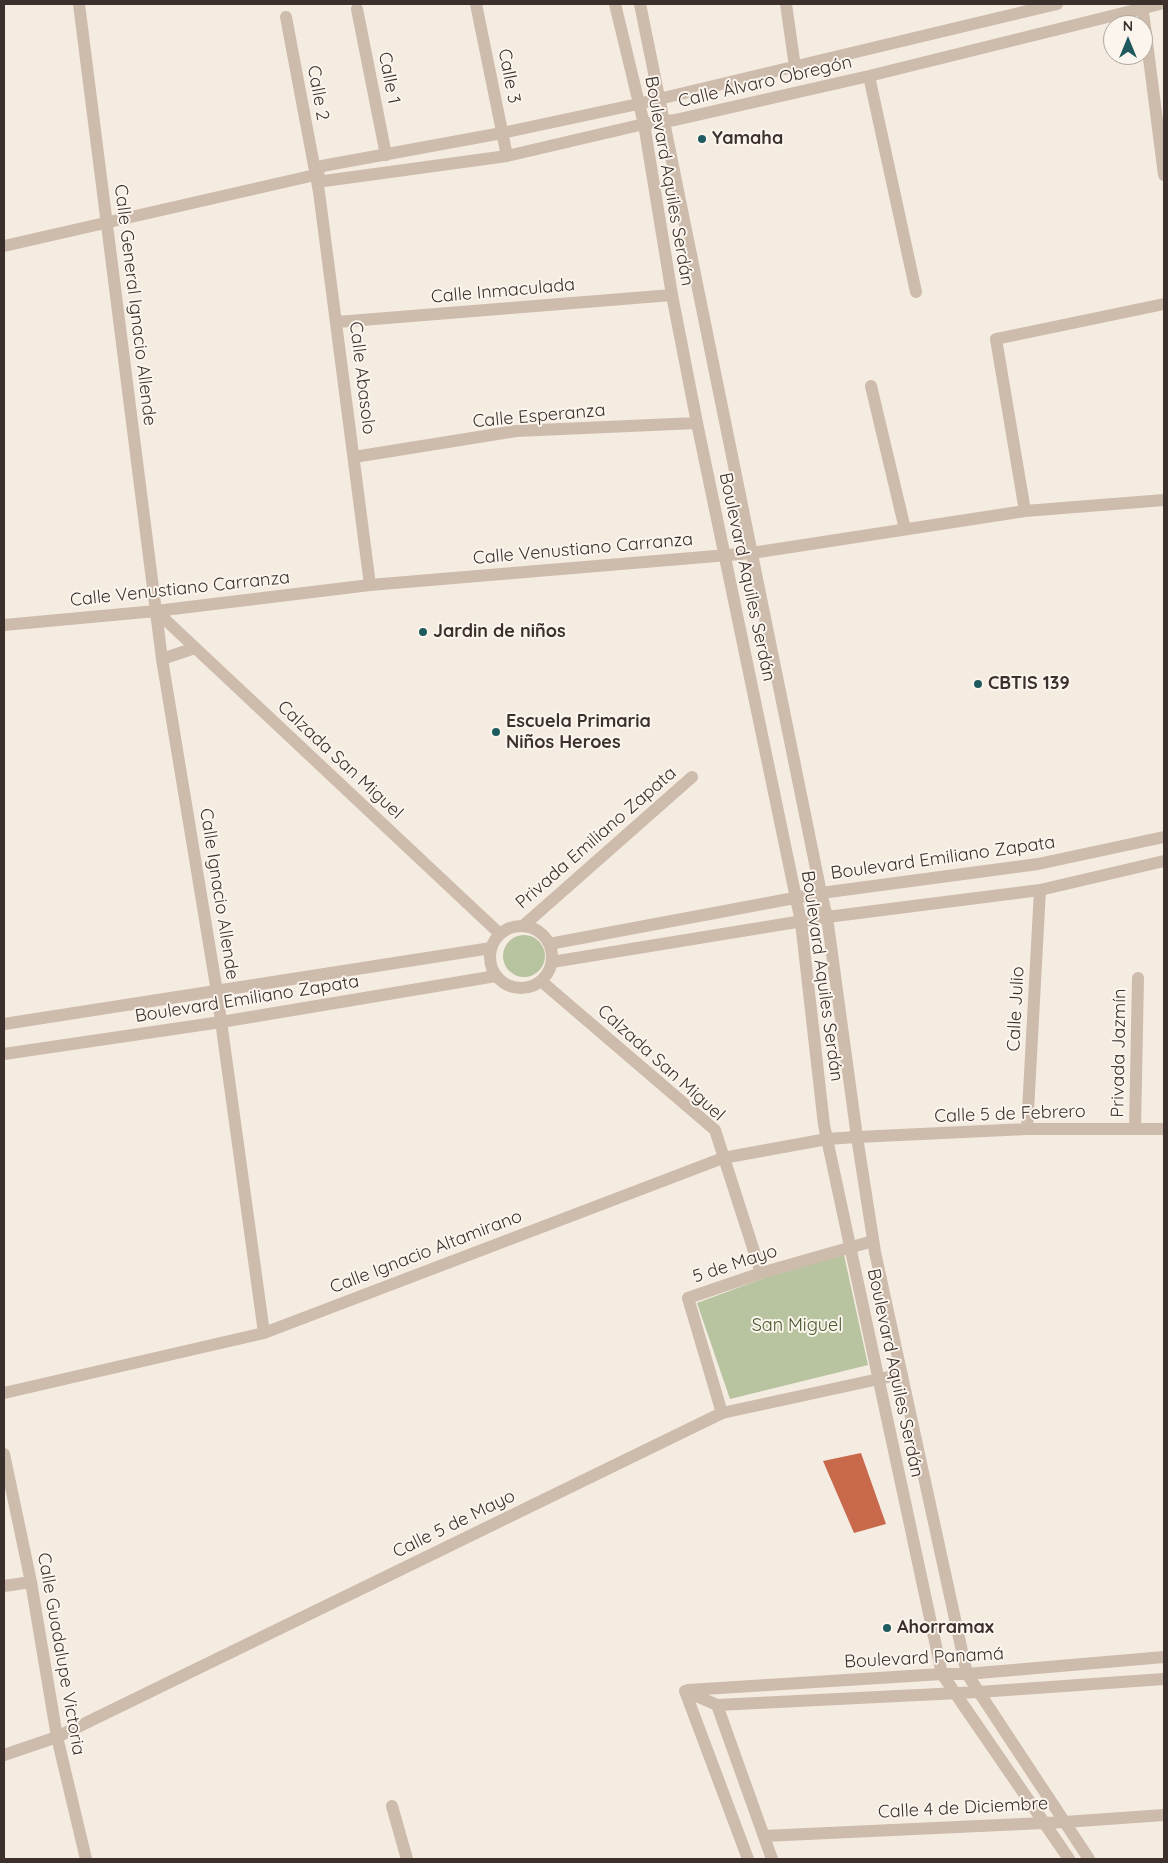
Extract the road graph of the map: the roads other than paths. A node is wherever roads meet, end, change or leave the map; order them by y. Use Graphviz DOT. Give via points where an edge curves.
graph roads {
  1 [pos="79,4"];
  2 [pos="476,4"];
  3 [pos="616,4"];
  4 [pos="640,4"];
  5 [pos="786,4"];
  6 [pos="1057,4"];
  7 [pos="1160,4"];
  8 [pos="1142,6"];
  9 [pos="357,9"];
  10 [pos="286,18"];
  11 [pos="795,67"];
  12 [pos="869,76"];
  13 [pos="659,99"];
  14 [pos="638,104"];
  15 [pos="665,121"];
  16 [pos="644,124"];
  17 [pos="502,133"];
  18 [pos="386,155"];
  19 [pos="507,156"];
  20 [pos="1164,175"];
  21 [pos="315,176"];
  22 [pos="107,222"];
  23 [pos="4,246"];
  24 [pos="916,292"];
  25 [pos="672,295"];
  26 [pos="1164,304"];
  27 [pos="337,322"];
  28 [pos="871,386"];
  29 [pos="697,423"];
  30 [pos="354,457"];
  31 [pos="1164,500"];
  32 [pos="1025,511"];
  33 [pos="905,529"];
  34 [pos="752,552"];
  35 [pos="725,555"];
  36 [pos="370,584"];
  37 [pos="156,611"];
  38 [pos="4,625"];
  39 [pos="195,648"];
  40 [pos="162,659"];
  41 [pos="692,777"];
  42 [pos="1164,837"];
  43 [pos="1164,861"];
  44 [pos="1040,890"];
  45 [pos="820,894"];
  46 [pos="796,898"];
  47 [pos="827,917"];
  48 [pos="801,922"];
  49 [pos="523,926"];
  50 [pos="500,934"];
  51 [pos="549,944"];
  52 [pos="490,948"];
  53 [pos="552,962"];
  54 [pos="496,976"];
  55 [pos="1138,978"];
  56 [pos="541,981"];
  57 [pos="217,992"];
  58 [pos="221,1022"];
  59 [pos="4,1024"];
  60 [pos="4,1054"];
  61 [pos="1135,1129"];
  62 [pos="1164,1129"];
  63 [pos="1027,1130"];
  64 [pos="857,1137"];
  65 [pos="827,1139"];
  66 [pos="723,1158"];
  67 [pos="873,1241"];
  68 [pos="850,1247"];
  69 [pos="761,1273"];
  70 [pos="264,1333"];
  71 [pos="902,1374"];
  72 [pos="878,1380"];
  73 [pos="4,1393"];
  74 [pos="722,1413"];
  75 [pos="4,1454"];
  76 [pos="31,1582"];
  77 [pos="4,1586"];
  78 [pos="1164,1658"];
  79 [pos="942,1674"];
  80 [pos="967,1674"];
  81 [pos="1164,1679"];
  82 [pos="685,1691"];
  83 [pos="979,1692"];
  84 [pos="955,1693"];
  85 [pos="717,1705"];
  86 [pos="57,1737"];
  87 [pos="4,1755"];
  88 [pos="392,1806"];
  89 [pos="1164,1815"];
  90 [pos="1044,1822"];
  91 [pos="1065,1822"];
  92 [pos="764,1836"];
  93 [pos="86,1859"];
  94 [pos="407,1859"];
  95 [pos="748,1859"];
  96 [pos="772,1859"];
  97 [pos="1069,1859"];
  98 [pos="1089,1859"];
  1 -- 22 [label="street, Calle General Ignacio Allende"];
  2 -- 17 [label="street, Calle 3"];
  3 -- 14 [label="street, Boulevard Aquiles Serdán"];
  4 -- 13 [label="street, Boulevard Aquiles Serdán"];
  5 -- 11 [label="street"];
  6 -- 11 [label="street, Calle Álvaro Obregón"];
  7 -- 8 [label="street, Calle Álvaro Obregón"];
  8 -- 12 [label="street, Calle Álvaro Obregón"];
  8 -- 20 [label="street"];
  9 -- 18 [label="street, Calle 1"];
  10 -- 21 [label="street, Calle 2"];
  11 -- 13 [label="street, Calle Álvaro Obregón"];
  12 -- 15 [label="street, Calle Álvaro Obregón"];
  12 -- 24 [label="street"];
  13 -- 14 [label="street, Calle Álvaro Obregón"];
  13 -- 15 [label="street, Boulevard Aquiles Serdán"];
  14 -- 16 [label="street, Boulevard Aquiles Serdán"];
  14 -- 17 [label="street, Calle Álvaro Obregón"];
  15 -- 16 [label="street, Calle Álvaro Obregón"];
  15 -- 34 [label="street, Boulevard Aquiles Serdán"];
  16 -- 19 [label="street, Calle Álvaro Obregón"];
  16 -- 25 [label="street, Boulevard Aquiles Serdán"];
  17 -- 18 [label="street, Calle Álvaro Obregón"];
  17 -- 19 [label="street, Calle 3"];
  18 -- 21 [label="street, Calle Álvaro Obregón" via="322,166"];
  19 -- 21 [label="street, Calle Álvaro Obregón" via="324,181"];
  21 -- 22 [label="street, Calle Álvaro Obregón"];
  21 -- 27 [label="street, Calle Abasolo"];
  22 -- 23 [label="street, Calle Álvaro Obregón"];
  22 -- 37 [label="street, Calle General Ignacio Allende"];
  25 -- 27 [label="street, Calle Inmaculada"];
  25 -- 29 [label="street, Boulevard Aquiles Serdán"];
  26 -- 32 [label="street" via="996,339"];
  27 -- 30 [label="street, Calle Abasolo"];
  28 -- 33 [label="street"];
  29 -- 30 [label="street, Calle Esperanza" via="516,431"];
  29 -- 35 [label="street, Boulevard Aquiles Serdán"];
  30 -- 36 [label="street, Calle Abasolo"];
  31 -- 32 [label="street, Calle Venustiano Carranza"];
  32 -- 33 [label="street, Calle Venustiano Carranza"];
  33 -- 34 [label="street, Calle Venustiano Carranza"];
  34 -- 35 [label="street, Calle Venustiano Carranza"];
  34 -- 45 [label="street, Boulevard Aquiles Serdán"];
  35 -- 36 [label="street, Calle Venustiano Carranza"];
  35 -- 46 [label="street, Boulevard Aquiles Serdán"];
  36 -- 37 [label="street, Calle Venustiano Carranza"];
  37 -- 38 [label="street, Calle Venustiano Carranza"];
  37 -- 39 [label="street, Calzada San Miguel"];
  37 -- 40 [label="street, Calle Ignacio Allende"];
  39 -- 40 [label="street"];
  39 -- 50 [label="street, Calzada San Miguel"];
  40 -- 57 [label="street, Calle Ignacio Allende"];
  41 -- 49 [label="street, Privada Emiliano Zapata"];
  42 -- 45 [label="street, Boulevard Emiliano Zapata" via="1038,864"];
  43 -- 44 [label="street"];
  44 -- 47 [label="street"];
  44 -- 63 [label="street, Calle Julio"];
  45 -- 46 [label="street, Boulevard Emiliano Zapata"];
  45 -- 47 [label="street, Boulevard Aquiles Serdán"];
  46 -- 48 [label="street, Boulevard Aquiles Serdán"];
  46 -- 51 [label="street, Boulevard Emiliano Zapata"];
  47 -- 48 [label="street"];
  47 -- 64 [label="street, Boulevard Aquiles Serdán"];
  48 -- 53 [label="street"];
  48 -- 65 [label="street, Boulevard Aquiles Serdán"];
  49 -- 50 [label="street"];
  49 -- 51 [label="street" via="543,934"];
  50 -- 52 [label="street"];
  51 -- 53 [label="street"];
  52 -- 54 [label="street" via="491,968"];
  52 -- 57 [label="street, Boulevard Emiliano Zapata"];
  53 -- 56 [label="street"];
  54 -- 56 [label="street" via="505,985 517,989 530,988"];
  54 -- 58 [label="street, Boulevard Emiliano Zapata"];
  55 -- 61 [label="street, Privada Jazmín"];
  56 -- 66 [label="street, Calzada San Miguel" via="715,1130"];
  57 -- 58 [label="street, Calle Ignacio Allende"];
  57 -- 59 [label="street, Boulevard Emiliano Zapata"];
  58 -- 60 [label="street, Boulevard Emiliano Zapata"];
  58 -- 70 [label="street, Calle Ignacio Allende"];
  61 -- 62 [label="street, Calle 5 de Febrero"];
  61 -- 63 [label="street, Calle 5 de Febrero"];
  63 -- 64 [label="street, Calle 5 de Febrero"];
  64 -- 65 [label="street, Calle Ignacio Altamirano"];
  64 -- 67 [label="street, Boulevard Aquiles Serdán"];
  65 -- 66 [label="street, Calle Ignacio Altamirano"];
  65 -- 68 [label="street, Boulevard Aquiles Serdán"];
  66 -- 69 [label="street, Calzada San Miguel"];
  66 -- 70 [label="street, Calle Ignacio Altamirano"];
  67 -- 68 [label="street, 5 de Mayo"];
  67 -- 71 [label="street, Boulevard Aquiles Serdán"];
  68 -- 69 [label="street, 5 de Mayo"];
  68 -- 72 [label="street, Boulevard Aquiles Serdán"];
  69 -- 74 [label="street, 5 de Mayo" via="688,1298"];
  70 -- 73 [label="street, Calle Ignacio Altamirano"];
  71 -- 72 [label="street, Calle 5 de Mayo"];
  71 -- 80 [label="street, Boulevard Aquiles Serdán"];
  72 -- 74 [label="street, Calle 5 de Mayo"];
  72 -- 79 [label="street, Boulevard Aquiles Serdán"];
  74 -- 86 [label="street, Calle 5 de Mayo"];
  75 -- 76 [label="street, Calle Guadalupe Victoria"];
  76 -- 77 [label="street"];
  76 -- 86 [label="street, Calle Guadalupe Victoria"];
  78 -- 80 [label="street, Boulevard Panamá"];
  79 -- 80 [label="street, Boulevard Panamá"];
  79 -- 82 [label="street, Boulevard Panamá"];
  79 -- 84 [label="street, Boulevard Aquiles Serdán"];
  80 -- 83 [label="street, Boulevard Aquiles Serdán"];
  81 -- 83 [label="street, Boulevard Panamá"];
  82 -- 85 [label="street"];
  82 -- 95 [label="street"];
  83 -- 84 [label="street, Boulevard Panamá"];
  83 -- 91 [label="street, Boulevard Aquiles Serdán"];
  84 -- 85 [label="street, Boulevard Panamá"];
  84 -- 90 [label="street, Boulevard Aquiles Serdán"];
  85 -- 92 [label="street"];
  86 -- 87 [label="street, Calle 5 de Mayo"];
  86 -- 93 [label="street, Calle Guadalupe Victoria"];
  88 -- 94 [label="street"];
  89 -- 91 [label="street, Calle 4 de Diciembre"];
  90 -- 91 [label="street, Calle 4 de Diciembre"];
  90 -- 92 [label="street, Calle 4 de Diciembre"];
  90 -- 97 [label="street, Boulevard Aquiles Serdán"];
  91 -- 98 [label="street, Boulevard Aquiles Serdán"];
  92 -- 96 [label="street"];
}
